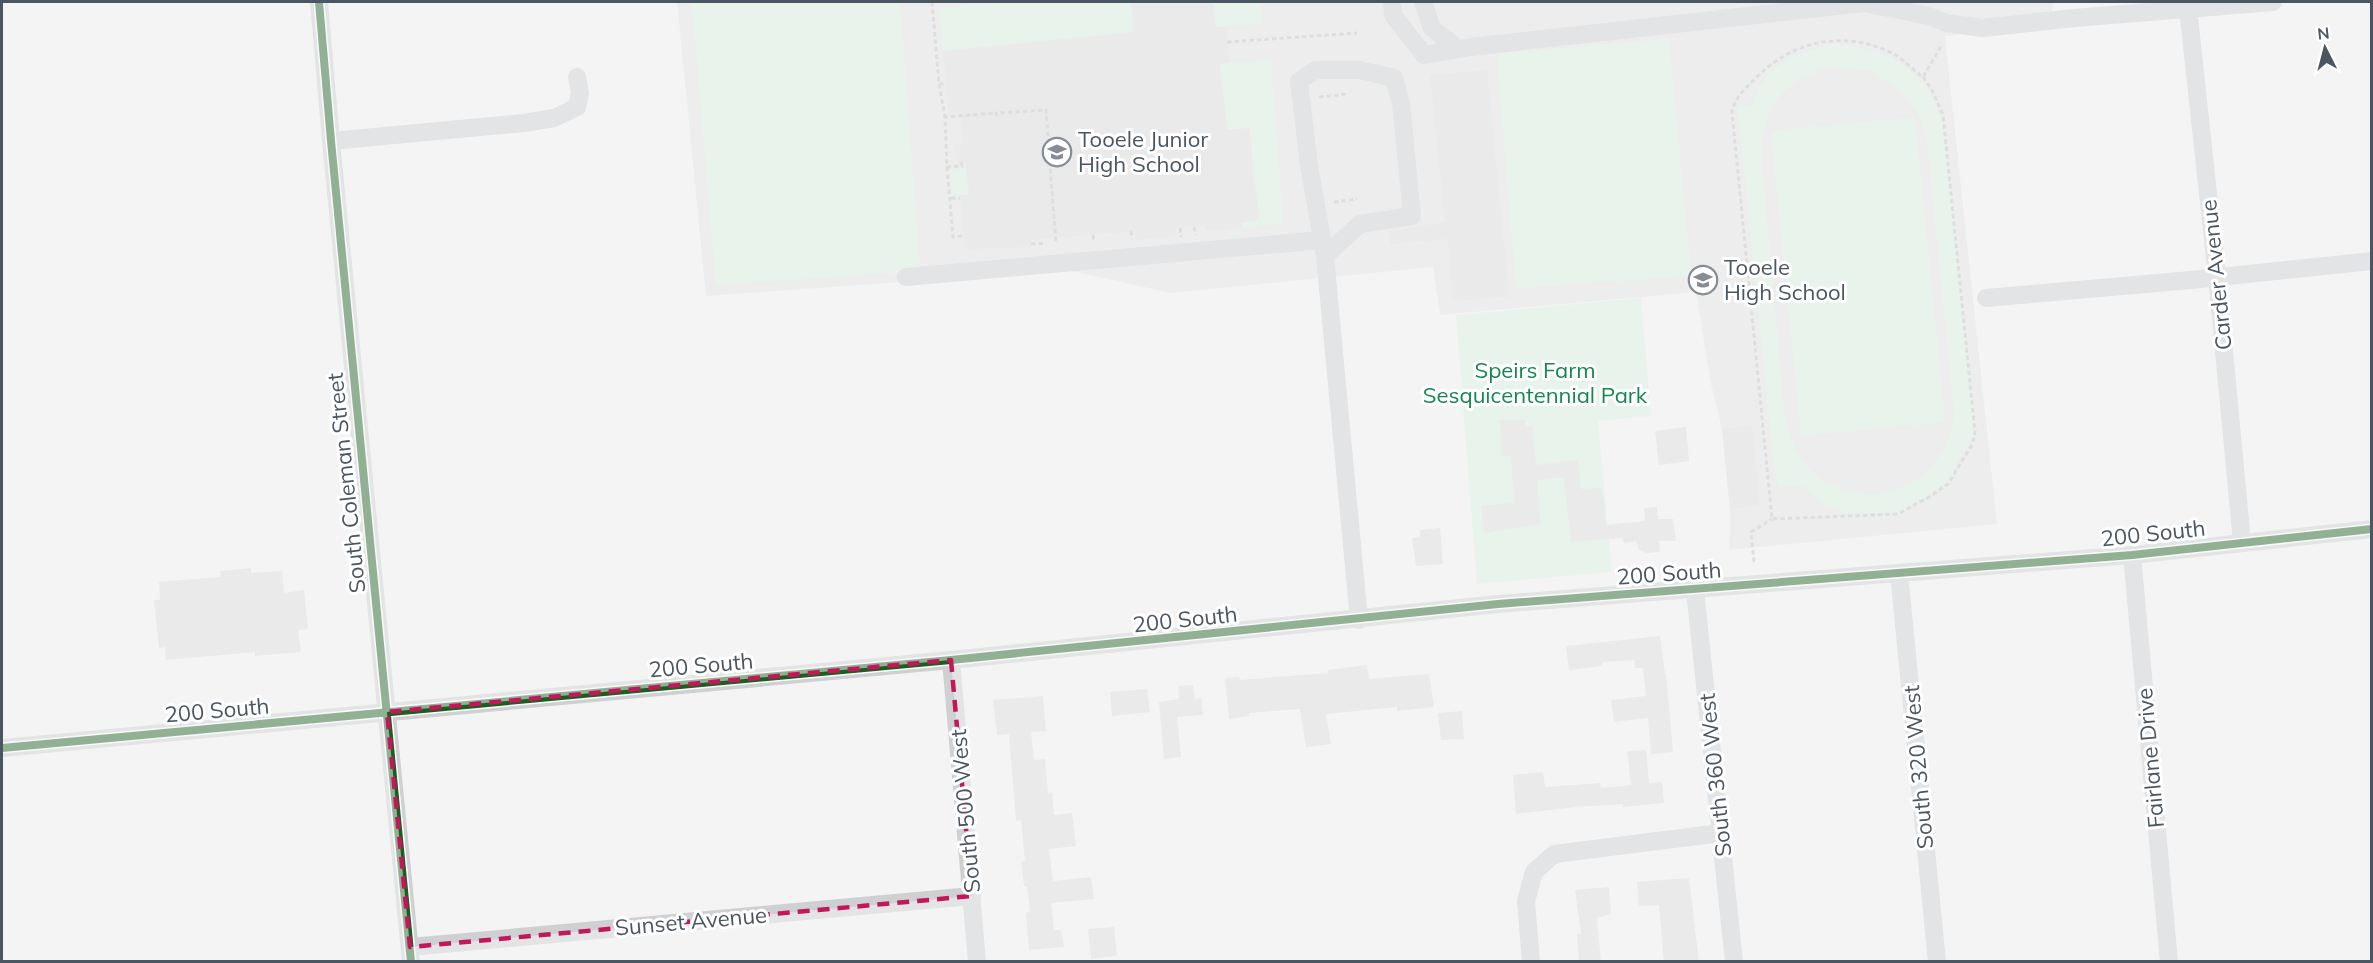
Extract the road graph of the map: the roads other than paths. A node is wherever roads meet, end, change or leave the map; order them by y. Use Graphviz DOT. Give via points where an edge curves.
graph roads {
  1 [pos="319,2"];
  2 [pos="1423,2"];
  3 [pos="2273,2"];
  4 [pos="1392,8"];
  5 [pos="2188,8"];
  6 [pos="1458,49"];
  7 [pos="577,77"];
  8 [pos="331,141"];
  9 [pos="1323,248"];
  10 [pos="2372,261"];
  11 [pos="2217,277"];
  12 [pos="906,278"];
  13 [pos="1986,297"];
  14 [pos="2372,529"];
  15 [pos="2242,542"];
  16 [pos="2132,555"];
  17 [pos="1899,573"];
  18 [pos="1695,590"];
  19 [pos="1359,620"];
  20 [pos="951,660"];
  21 [pos="387,712"];
  22 [pos="2,748"];
  23 [pos="1721,833"];
  24 [pos="972,896"];
  25 [pos="410,954"];
  26 [pos="977,962"];
  27 [pos="1531,962"];
  28 [pos="1734,962"];
  29 [pos="1937,962"];
  30 [pos="2169,962"];
  1 -- 8 [label="street, South Coleman Street"];
  2 -- 6 [label="street" via="1432,28"];
  3 -- 5 [label="street"];
  4 -- 6 [label="street" via="1424,55"];
  5 -- 6 [label="street" via="1983,28 1864,3"];
  5 -- 11 [label="street, Carder Avenue"];
  7 -- 8 [label="street" via="580,93 576,107 554,118"];
  8 -- 21 [label="street, South Coleman Street"];
  9 -- 9 [label="street" via="1299,81 1316,70 1360,70 1394,78 1401,103 1412,216 1360,224"];
  9 -- 12 [label="street"];
  9 -- 19 [label="street"];
  10 -- 11 [label="street"];
  11 -- 13 [label="street"];
  11 -- 15 [label="street, Carder Avenue"];
  14 -- 15 [label="street, 200 South"];
  15 -- 16 [label="street, 200 South"];
  16 -- 17 [label="street, 200 South"];
  16 -- 30 [label="street, Fairlane Drive"];
  17 -- 18 [label="street, 200 South"];
  17 -- 29 [label="street, South 320 West"];
  18 -- 19 [label="street, 200 South" via="1498,604"];
  18 -- 23 [label="street, South 360 West"];
  19 -- 20 [label="street, 200 South"];
  20 -- 21 [label="street, 200 South"];
  20 -- 24 [label="street, South 500 West"];
  21 -- 22 [label="street, 200 South"];
  21 -- 25 [label="street, South Coleman Street"];
  23 -- 27 [label="street" via="1554,854 1534,872 1526,901"];
  23 -- 28 [label="street, South 360 West"];
  24 -- 25 [label="street, Sunset Avenue"];
  24 -- 26 [label="street, South 500 West"];
}
